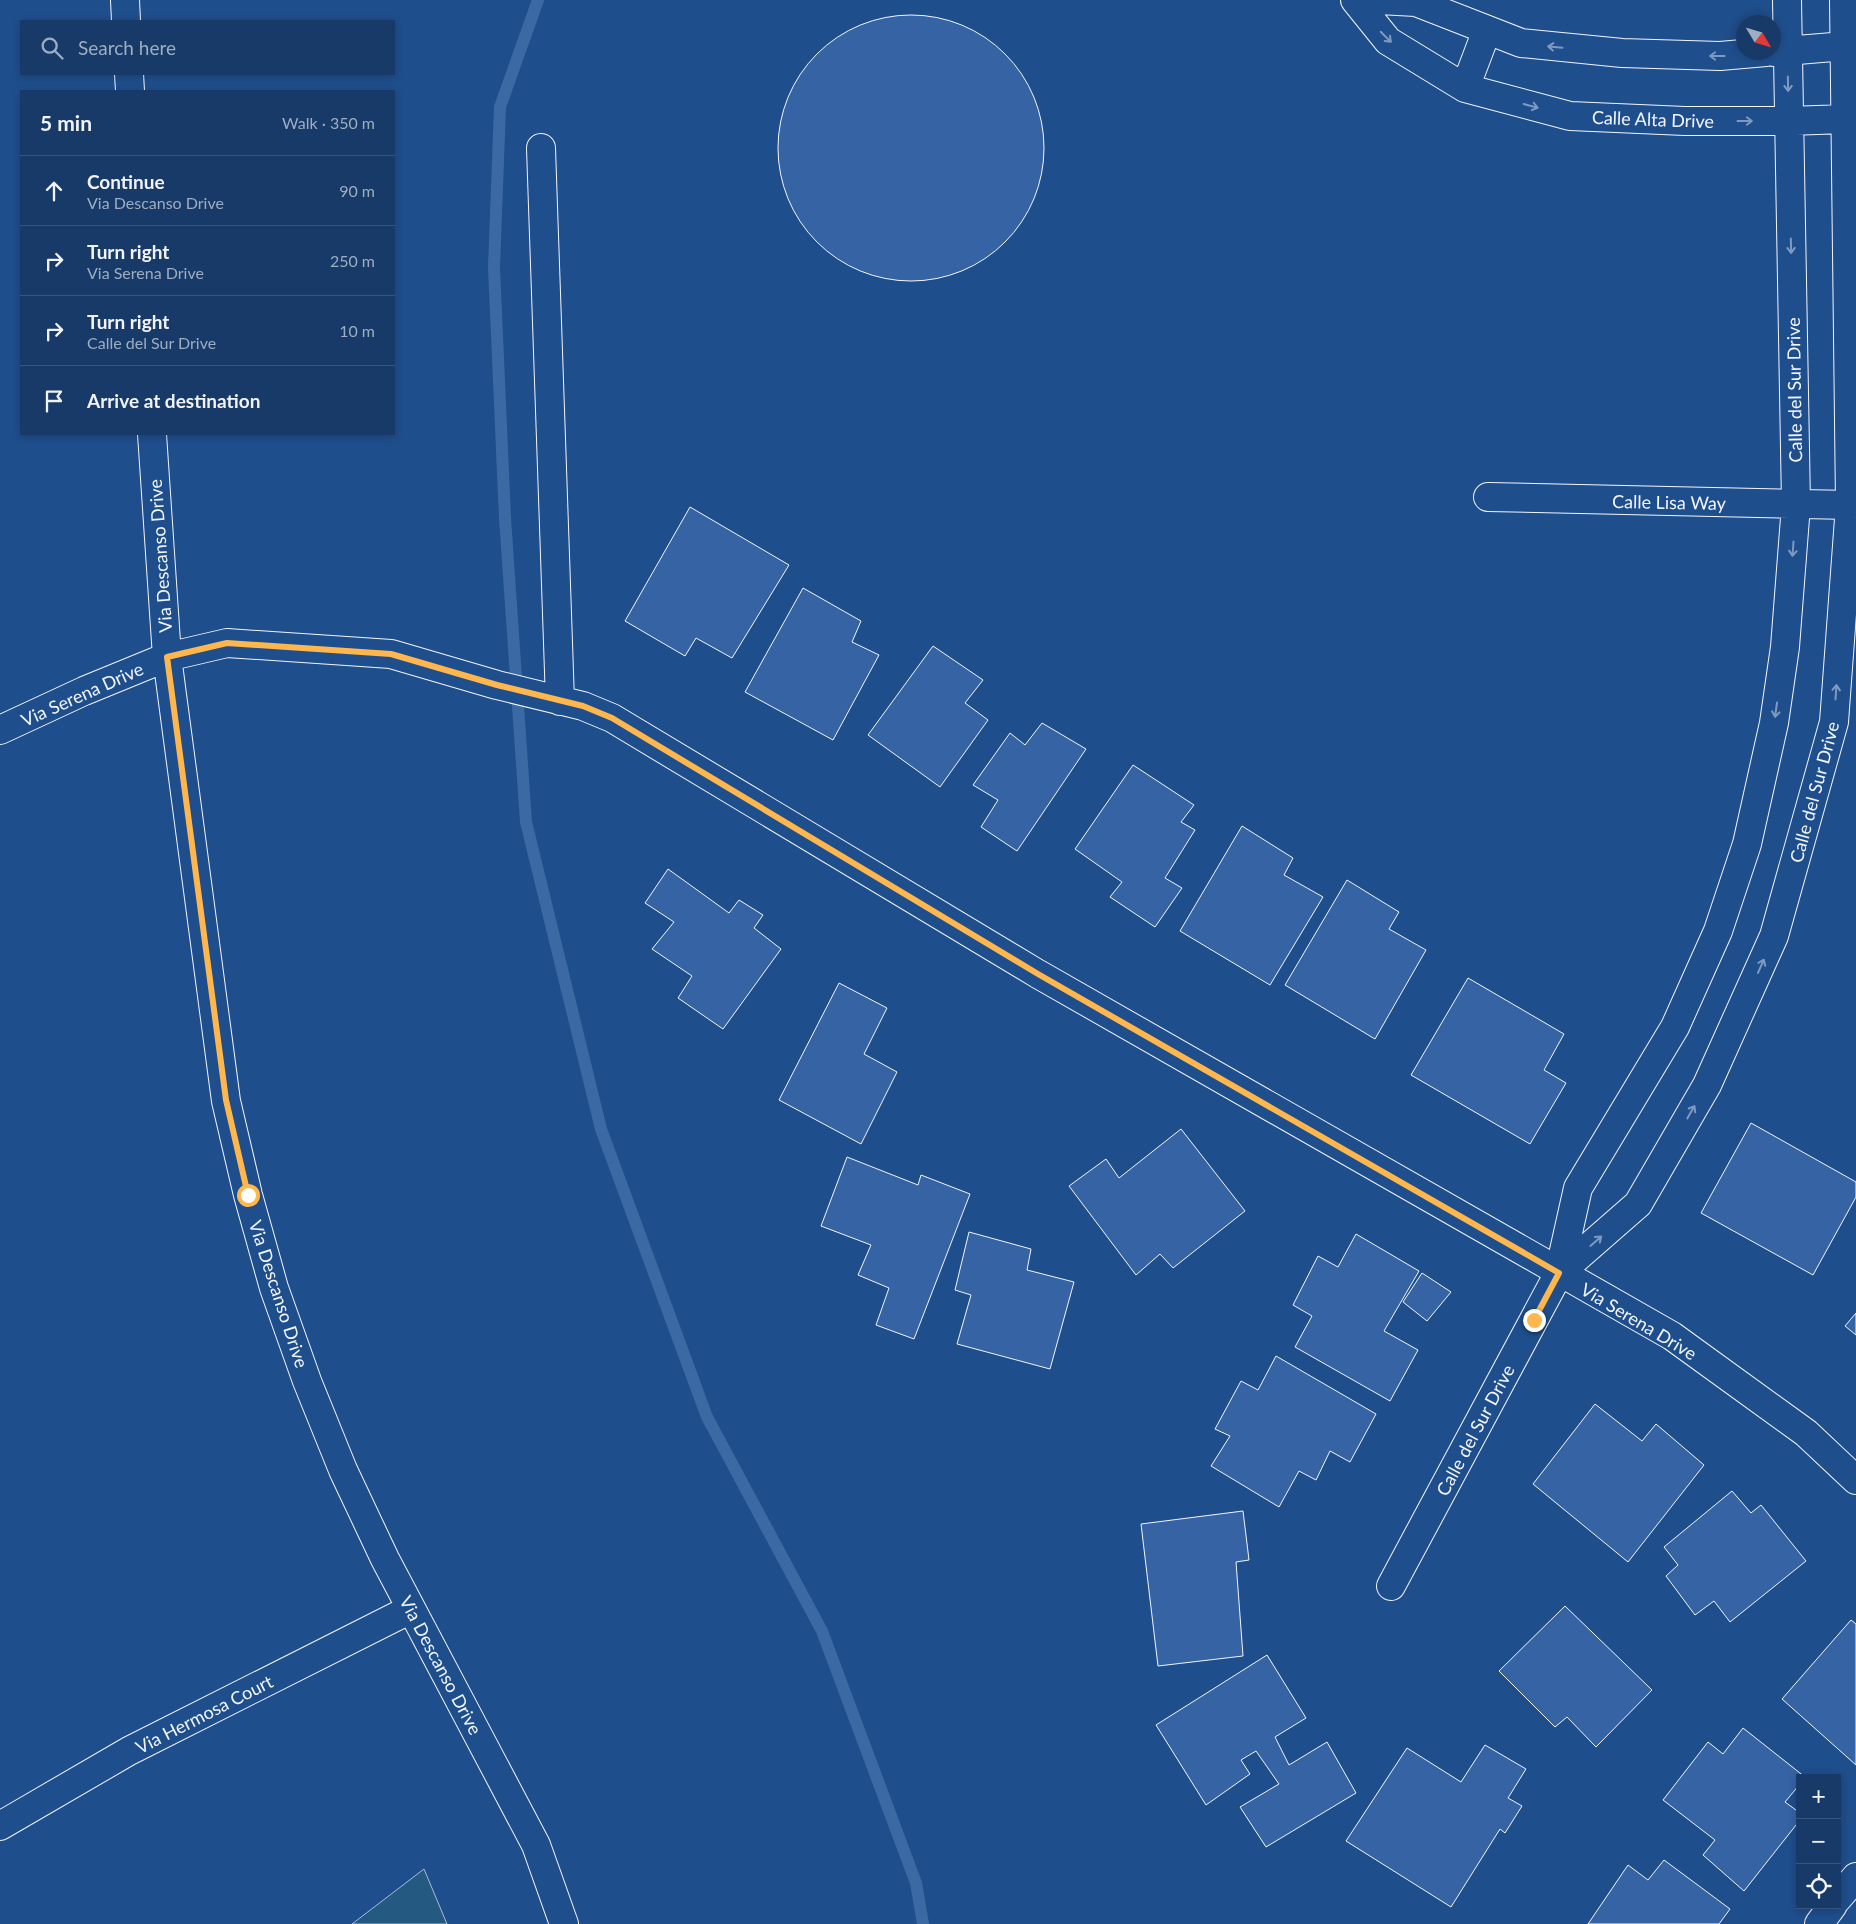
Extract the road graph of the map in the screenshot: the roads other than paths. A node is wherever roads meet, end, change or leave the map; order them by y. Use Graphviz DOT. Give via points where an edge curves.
graph roads {
  1 [pos="124,0"];
  2 [pos="1355,0"];
  3 [pos="1379,0"];
  4 [pos="1787,0"];
  5 [pos="1844,0"];
  6 [pos="126,20"];
  7 [pos="1781,28"];
  8 [pos="1488,30"];
  9 [pos="1845,46"];
  10 [pos="1781,52"];
  11 [pos="1736,55"];
  12 [pos="1777,60"];
  13 [pos="129,75"];
  14 [pos="1465,88"];
  15 [pos="130,90"];
  16 [pos="1845,119"];
  17 [pos="1789,122"];
  18 [pos="541,148"];
  19 [pos="152,435"];
  20 [pos="1488,498"];
  21 [pos="1796,505"];
  22 [pos="1850,505"];
  23 [pos="167,657"];
  24 [pos="571,703"];
  25 [pos="0,730"];
  26 [pos="1559,1273"];
  27 [pos="1856,1480"];
  28 [pos="1391,1586"];
  29 [pos="411,1609"];
  30 [pos="0,1826"];
  31 [pos="1856,1878"];
  32 [pos="1841,1895"];
  33 [pos="1829,1909"];
  34 [pos="564,1924"];
  35 [pos="1819,1924"];
  1 -- 6 [label="street"];
  2 -- 14 [label="street, Calle Alta Drive, one-way" via="1388,41"];
  3 -- 8 [label="street" via="1416,2"];
  4 -- 7 [label="street, Calle del Sur Drive"];
  5 -- 9 [label="street, Calle del Sur Drive"];
  11 -- 8 [label="street, one-way" via="1622,53 1521,44"];
  8 -- 14 [label="street"];
  9 -- 10 [label="street"];
  9 -- 16 [label="street, Calle del Sur Drive"];
  12 -- 17 [label="street, Calle del Sur Drive, one-way"];
  13 -- 15 [label="street"];
  14 -- 17 [label="street, Calle Alta Drive, one-way" via="1570,116 1685,122"];
  16 -- 17 [label="street, Calle Alta Drive"];
  16 -- 22 [label="street, Calle del Sur Drive"];
  17 -- 21 [label="street, Calle del Sur Drive, one-way"];
  18 -- 24 [label="street"];
  19 -- 23 [label="street, Via Descanso Drive"];
  20 -- 21 [label="street, Calle Lisa Way"];
  21 -- 22 [label="street, Calle Lisa Way"];
  21 -- 26 [label="street, Calle del Sur Drive, one-way" via="1774,723 1747,844 1718,932 1674,1027 1578,1188"];
  26 -- 22 [label="street, Calle del Sur Drive, one-way" via="1638,1204 1708,1085 1774,936 1834,722"];
  23 -- 24 [label="street, Via Serena Drive" via="227,643 391,654"];
  23 -- 25 [label="street, Via Serena Drive"];
  23 -- 29 [label="street, Via Descanso Drive" via="226,1100 240,1164 274,1288 313,1396 343,1470"];
  24 -- 26 [label="street, Via Serena Drive" via="612,718 1038,974"];
  26 -- 27 [label="street, Via Serena Drive" via="1672,1336 1806,1433"];
  26 -- 28 [label="street, Calle del Sur Drive"];
  29 -- 30 [label="street, Via Hermosa Court" via="129,1751"];
  29 -- 34 [label="street, Via Descanso Drive" via="536,1845"];
  31 -- 32 [label="street"];
  33 -- 35 [label="street"];
}
